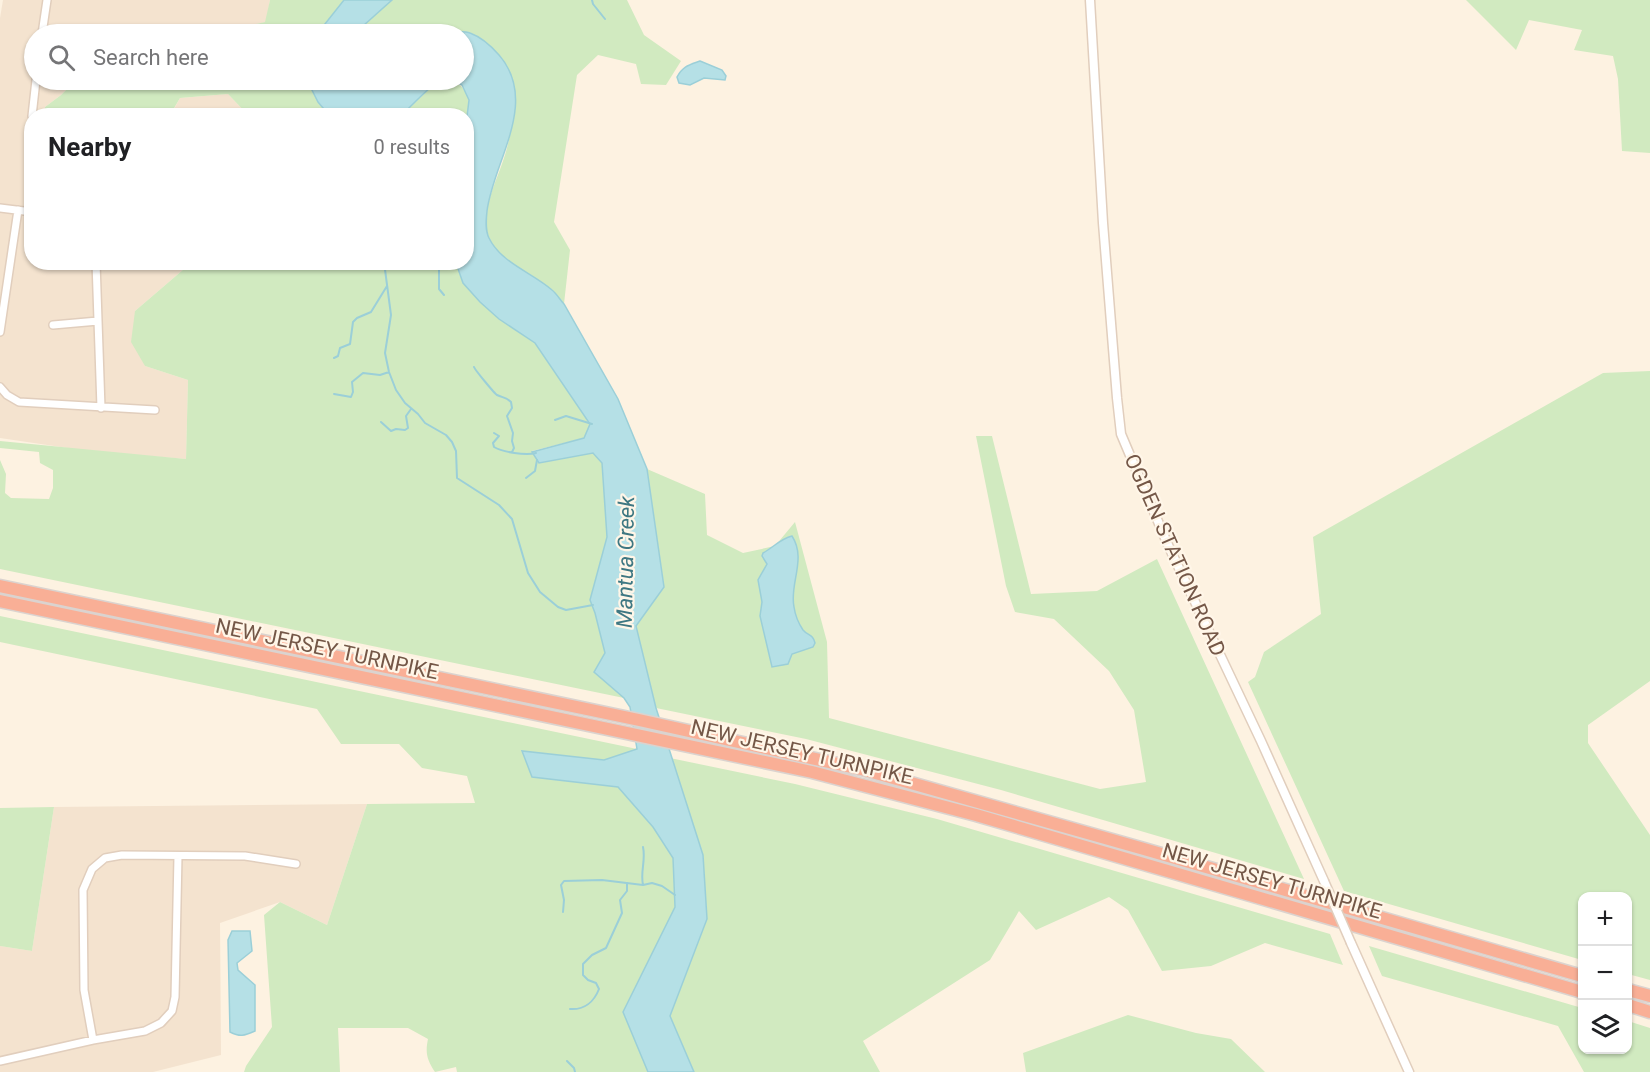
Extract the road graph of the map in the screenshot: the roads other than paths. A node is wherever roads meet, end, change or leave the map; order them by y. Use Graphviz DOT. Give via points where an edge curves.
graph roads {
  1 [pos="47,0"];
  2 [pos="1090,0"];
  3 [pos="43,24"];
  4 [pos="35,90"];
  5 [pos="33,108"];
  6 [pos="0,208"];
  7 [pos="18,210"];
  8 [pos="24,211"];
  9 [pos="96,270"];
  10 [pos="98,321"];
  11 [pos="53,325"];
  12 [pos="0,332"];
  13 [pos="0,387"];
  14 [pos="101,408"];
  15 [pos="155,410"];
  16 [pos="0,586"];
  17 [pos="0,601"];
  18 [pos="178,856"];
  19 [pos="296,864"];
  20 [pos="1578,975"];
  21 [pos="1578,991"];
  22 [pos="1632,991"];
  23 [pos="1650,996"];
  24 [pos="1632,1006"];
  25 [pos="1650,1012"];
  26 [pos="93,1040"];
  27 [pos="0,1061"];
  28 [pos="1409,1072"];
  1 -- 3 [label="street"];
  2 -- 28 [label="street, OGDEN STATION ROAD, bridge" via="1121,434"];
  4 -- 5 [label="street"];
  6 -- 7 [label="street"];
  7 -- 8 [label="street"];
  7 -- 12 [label="street"];
  9 -- 10 [label="street"];
  10 -- 11 [label="street"];
  10 -- 14 [label="street"];
  13 -- 14 [label="street" via="20,402"];
  14 -- 15 [label="street"];
  16 -- 20 [label="highway, NEW JERSEY TURNPIKE" via="865,770"];
  17 -- 21 [label="highway, NEW JERSEY TURNPIKE" via="812,772 946,806"];
  18 -- 19 [label="street" via="245,856"];
  18 -- 26 [label="street" via="172,1011 161,1023 145,1031"];
  18 -- 26 [label="street" via="122,855 105,858 92,869 83,890 84,990"];
  22 -- 23 [label="highway"];
  24 -- 25 [label="highway"];
  26 -- 27 [label="street"];
}
